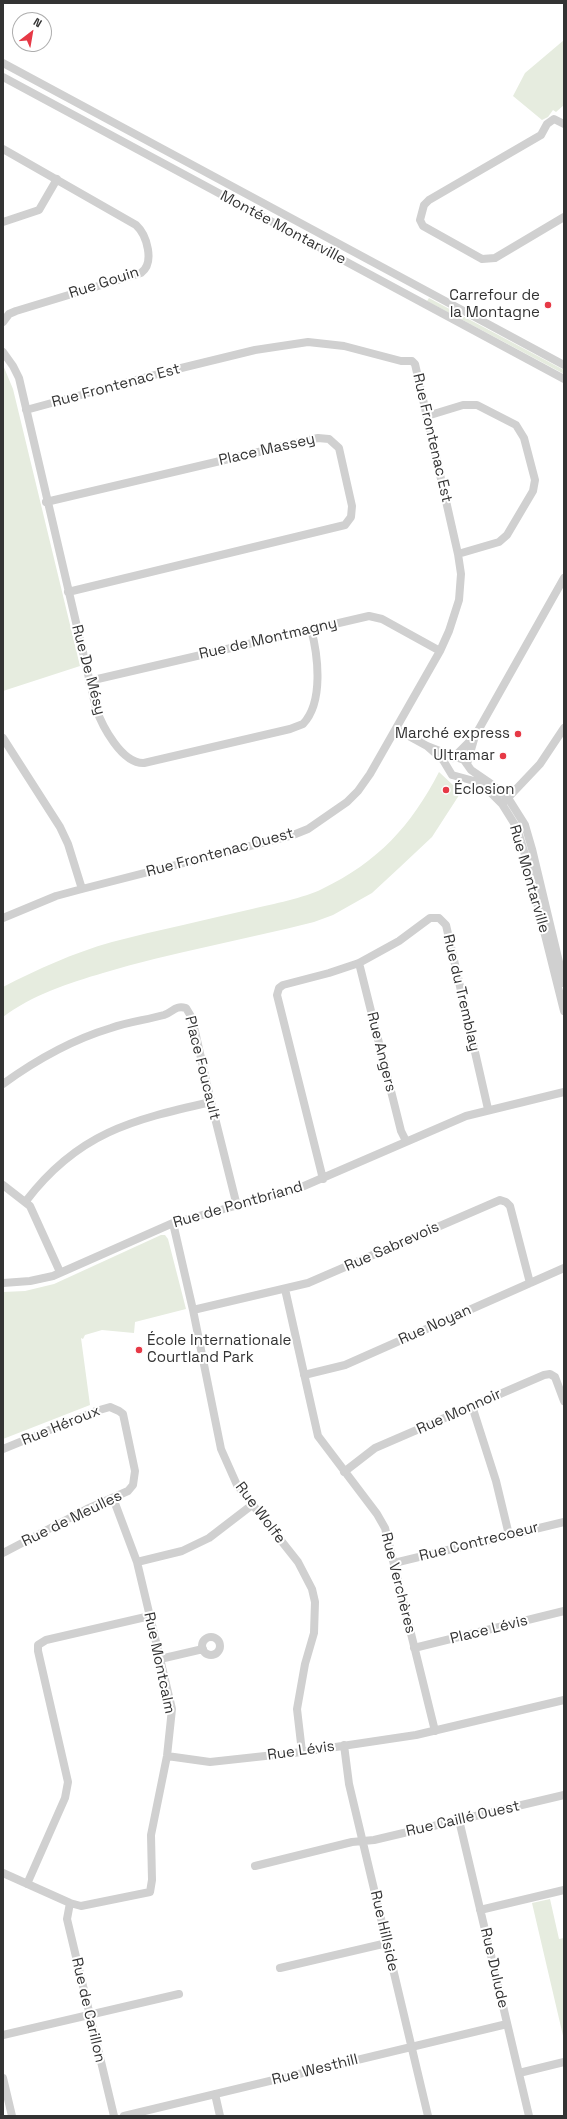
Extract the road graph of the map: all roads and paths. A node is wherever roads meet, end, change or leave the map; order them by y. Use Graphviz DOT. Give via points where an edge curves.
graph roads {
  1 [pos="3,63"];
  2 [pos="3,76"];
  3 [pos="564,124"];
  4 [pos="3,149"];
  5 [pos="57,179"];
  6 [pos="564,217"];
  7 [pos="3,222"];
  8 [pos="3,322"];
  9 [pos="3,352"];
  10 [pos="564,365"];
  11 [pos="564,379"];
  12 [pos="26,410"];
  13 [pos="427,416"];
  14 [pos="46,502"];
  15 [pos="458,554"];
  16 [pos="564,578"];
  17 [pos="68,592"];
  18 [pos="311,629"];
  19 [pos="440,651"];
  20 [pos="90,681"];
  21 [pos="564,728"];
  22 [pos="396,729"];
  23 [pos="475,736"];
  24 [pos="3,738"];
  25 [pos="427,746"];
  26 [pos="456,757"];
  27 [pos="467,764"];
  28 [pos="448,767"];
  29 [pos="456,776"];
  30 [pos="505,801"];
  31 [pos="82,889"];
  32 [pos="3,918"];
  33 [pos="359,963"];
  34 [pos="560,972"];
  35 [pos="564,983"];
  36 [pos="564,1011"];
  37 [pos="3,1084"];
  38 [pos="564,1092"];
  39 [pos="210,1102"];
  40 [pos="488,1109"];
  41 [pos="406,1141"];
  42 [pos="323,1179"];
  43 [pos="3,1185"];
  44 [pos="26,1201"];
  45 [pos="237,1206"];
  46 [pos="174,1223"];
  47 [pos="564,1268"];
  48 [pos="60,1272"];
  49 [pos="3,1283"];
  50 [pos="530,1283"];
  51 [pos="285,1289"];
  52 [pos="194,1310"];
  53 [pos="304,1375"];
  54 [pos="564,1401"];
  55 [pos="472,1406"];
  56 [pos="119,1410"];
  57 [pos="3,1449"];
  58 [pos="344,1472"];
  59 [pos="113,1498"];
  60 [pos="252,1505"];
  61 [pos="564,1522"];
  62 [pos="509,1535"];
  63 [pos="3,1553"];
  64 [pos="136,1562"];
  65 [pos="394,1563"];
  66 [pos="564,1611"];
  67 [pos="150,1616"];
  68 [pos="414,1648"];
  69 [pos="203,1649"];
  70 [pos="160,1659"];
  71 [pos="564,1700"];
  72 [pos="434,1731"];
  73 [pos="344,1745"];
  74 [pos="302,1752"];
  75 [pos="166,1756"];
  76 [pos="564,1795"];
  77 [pos="459,1820"];
  78 [pos="363,1842"];
  79 [pos="255,1866"];
  80 [pos="3,1873"];
  81 [pos="27,1884"];
  82 [pos="564,1890"];
  83 [pos="70,1903"];
  84 [pos="480,1910"];
  85 [pos="387,1943"];
  86 [pos="280,1968"];
  87 [pos="179,1994"];
  88 [pos="90,2014"];
  89 [pos="507,2024"];
  90 [pos="3,2035"];
  91 [pos="412,2047"];
  92 [pos="564,2062"];
  93 [pos="519,2073"];
  94 [pos="3,2078"];
  95 [pos="215,2094"];
  96 [pos="12,2116"];
  97 [pos="114,2116"];
  98 [pos="124,2116"];
  99 [pos="220,2116"];
  100 [pos="428,2116"];
  101 [pos="529,2116"];
  1 -- 10 [label="street, Montée Montarville"];
  2 -- 11 [label="street, Montée Montarville"];
  3 -- 6 [label="street" via="554,119 547,124 541,135 429,200 422,209 420,220 423,226 488,260"];
  4 -- 5 [label="street, Rue Gouin"];
  5 -- 7 [label="street" via="39,210"];
  5 -- 8 [label="street, Rue Gouin" via="138,227 148,253 148,266 138,274 16,310"];
  9 -- 12 [label="street, Rue De Mésy" via="19,378"];
  12 -- 13 [label="street, Rue Frontenac Est" via="255,350 308,342 344,346 401,361 412,361 415,364"];
  12 -- 14 [label="street, Rue De Mésy"];
  13 -- 15 [label="street, Rue Frontenac Est"];
  13 -- 15 [label="street" via="463,404 477,405 516,425 524,438 534,480 533,491 503,539"];
  14 -- 17 [label="street, Rue De Mésy"];
  14 -- 17 [label="street, Place Massey" via="318,438 330,439 339,448 353,510 350,520 345,525"];
  15 -- 19 [label="street, Rue Frontenac Est" via="461,574 459,600"];
  16 -- 23 [label="street"];
  17 -- 20 [label="street, Rue De Mésy"];
  18 -- 19 [label="street, Rue de Montmagny" via="375,616"];
  18 -- 20 [label="street, Rue de Montmagny"];
  18 -- 20 [label="street, Rue De Mésy" via="318,673 313,703 303,724 294,728 138,763 128,758 112,739 98,714"];
  19 -- 22 [label="street, Rue Frontenac Est"];
  21 -- 30 [label="street" via="540,764"];
  22 -- 25 [label="street, Rue Montarville"];
  22 -- 31 [label="street, Rue Frontenac Ouest" via="358,791 347,802 308,829"];
  23 -- 26 [label="street"];
  23 -- 27 [label="street"];
  24 -- 31 [label="street" via="60,827"];
  25 -- 26 [label="street, Rue Montarville"];
  25 -- 28 [label="street, Rue Montarville" via="444,760"];
  26 -- 27 [label="street, Rue Montarville" via="462,758"];
  26 -- 28 [label="street" via="450,761"];
  27 -- 29 [label="street" via="465,774"];
  27 -- 30 [label="street, Rue Montarville"];
  28 -- 29 [label="street, Rue Montarville" via="450,773"];
  29 -- 30 [label="street, Rue Montarville" via="478,783"];
  30 -- 34 [label="street, Rue Montarville" via="520,835"];
  31 -- 32 [label="street, Rue Frontenac Ouest" via="56,896"];
  33 -- 40 [label="street, Rue du Tremblay" via="399,941 430,918 437,917 443,921"];
  33 -- 41 [label="street, Rue Angers"];
  33 -- 42 [label="street, Rue du Tremblay" via="283,985 277,992"];
  34 -- 35 [label="street, Rue Montarville"];
  34 -- 36 [label="street, Rue Montarville"];
  37 -- 39 [label="street, Place Foucault" via="33,1062 77,1040 182,1007 191,1014"];
  38 -- 40 [label="street, Rue de Pontbriand"];
  39 -- 44 [label="street" via="143,1119 93,1139 61,1162"];
  39 -- 45 [label="street, Place Foucault"];
  40 -- 41 [label="street, Rue de Pontbriand"];
  41 -- 42 [label="street, Rue de Pontbriand"];
  42 -- 45 [label="street, Rue de Pontbriand" via="283,1194"];
  43 -- 44 [label="street"];
  44 -- 48 [label="street"];
  45 -- 46 [label="street, Rue de Pontbriand"];
  46 -- 48 [label="street, Rue de Pontbriand"];
  46 -- 52 [label="street, Rue Wolfe"];
  47 -- 50 [label="street, Rue Noyan"];
  48 -- 49 [label="street, Rue de Pontbriand" via="30,1282"];
  50 -- 51 [label="street, Rue Sabrevois" via="510,1206 500,1200 331,1274"];
  50 -- 53 [label="street, Rue Noyan" via="345,1365"];
  51 -- 52 [label="street, Rue Sabrevois"];
  51 -- 53 [label="street, Rue Verchères"];
  52 -- 60 [label="street, Rue Wolfe" via="220,1449 236,1485"];
  53 -- 58 [label="street, Rue Verchères" via="318,1436"];
  54 -- 55 [label="street, Rue Monnoir" via="557,1379 548,1374"];
  55 -- 58 [label="street, Rue Monnoir" via="375,1448"];
  55 -- 62 [label="street" via="496,1481"];
  56 -- 57 [label="street, Rue Héroux" via="105,1407"];
  56 -- 59 [label="street, Rue de Meulles" via="125,1420 136,1478 130,1489"];
  58 -- 65 [label="street, Rue Verchères" via="382,1521"];
  59 -- 63 [label="street, Rue de Meulles"];
  59 -- 64 [label="street, Rue Montcalm"];
  60 -- 64 [label="street" via="209,1538 182,1551"];
  60 -- 74 [label="street, Rue Wolfe" via="298,1562 308,1578 315,1602 314,1633 297,1709"];
  61 -- 62 [label="street, Rue Contrecoeur"];
  62 -- 65 [label="street, Rue Contrecoeur"];
  64 -- 67 [label="street, Rue Montcalm"];
  65 -- 68 [label="street, Rue Verchères"];
  66 -- 68 [label="street, Place Lévis"];
  67 -- 70 [label="street, Rue Montcalm"];
  67 -- 81 [label="street" via="46,1640 38,1645 68,1782 65,1798"];
  68 -- 72 [label="street, Rue Verchères"];
  69 -- 70 [label="street"];
  70 -- 75 [label="street, Rue Montcalm" via="172,1714"];
  71 -- 72 [label="street"];
  72 -- 73 [label="street, Rue Lévis"];
  73 -- 74 [label="street, Rue Lévis"];
  73 -- 78 [label="street, Rue Hillside" via="349,1784"];
  74 -- 75 [label="street, Rue Lévis" via="210,1762"];
  75 -- 83 [label="street, Rue Montcalm" via="152,1835 150,1892 81,1906"];
  76 -- 77 [label="street, Rue Caillé Ouest"];
  77 -- 78 [label="street, Rue Caillé Ouest"];
  77 -- 84 [label="street, Rue Dulude"];
  78 -- 79 [label="street, Rue Caillé Ouest" via="352,1842"];
  78 -- 85 [label="street, Rue Hillside"];
  80 -- 81 [label="street"];
  81 -- 83 [label="street"];
  82 -- 84 [label="street"];
  83 -- 88 [label="street, Rue de Carillon" via="67,1919"];
  84 -- 89 [label="street, Rue Dulude"];
  85 -- 86 [label="street"];
  85 -- 91 [label="street, Rue Hillside"];
  87 -- 88 [label="street"];
  88 -- 90 [label="street"];
  88 -- 97 [label="street, Rue de Carillon"];
  89 -- 91 [label="street, Rue Westhill"];
  89 -- 93 [label="street, Rue Dulude"];
  91 -- 95 [label="street, Rue Westhill"];
  91 -- 100 [label="street, Rue Hillside"];
  92 -- 93 [label="street"];
  93 -- 101 [label="street, Rue Dulude"];
  94 -- 96 [label="street"];
  95 -- 98 [label="street, Rue Westhill"];
  95 -- 99 [label="street"];
}
